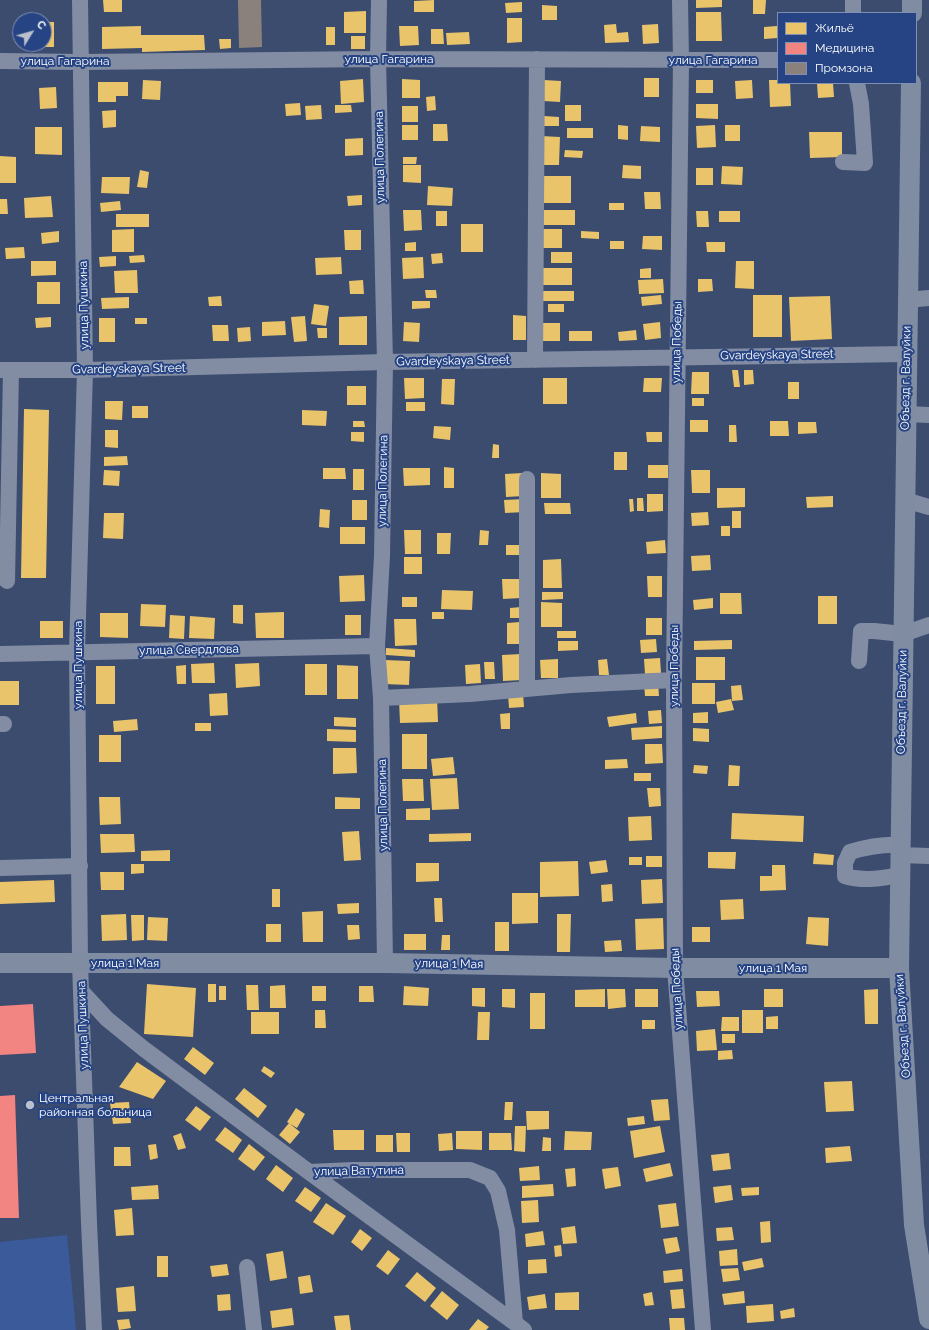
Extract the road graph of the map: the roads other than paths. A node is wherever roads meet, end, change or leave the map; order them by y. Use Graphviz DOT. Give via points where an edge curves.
graph roads {
  1 [pos="80,0"];
  2 [pos="379,0"];
  3 [pos="680,0"];
  4 [pos="853,0"];
  5 [pos="912,0"];
  6 [pos="853,12"];
  7 [pos="912,12"];
  8 [pos="378,59"];
  9 [pos="537,59"];
  10 [pos="681,60"];
  11 [pos="777,60"];
  12 [pos="0,61"];
  13 [pos="81,62"];
  14 [pos="857,84"];
  15 [pos="911,84"];
  16 [pos="843,162"];
  17 [pos="929,298"];
  18 [pos="907,300"];
  19 [pos="906,354"];
  20 [pos="677,357"];
  21 [pos="535,360"];
  22 [pos="385,362"];
  23 [pos="6,370"];
  24 [pos="85,370"];
  25 [pos="906,414"];
  26 [pos="929,415"];
  27 [pos="527,479"];
  28 [pos="905,500"];
  29 [pos="929,507"];
  30 [pos="7,582"];
  31 [pos="929,625"];
  32 [pos="903,634"];
  33 [pos="378,646"];
  34 [pos="78,652"];
  35 [pos="0,654"];
  36 [pos="859,661"];
  37 [pos="674,680"];
  38 [pos="527,689"];
  39 [pos="381,698"];
  40 [pos="929,856"];
  41 [pos="900,858"];
  42 [pos="80,866"];
  43 [pos="0,868"];
  44 [pos="0,963"];
  45 [pos="80,963"];
  46 [pos="385,963"];
  47 [pos="675,968"];
  48 [pos="899,968"];
  49 [pos="82,992"];
  50 [pos="309,1172"];
  51 [pos="247,1267"];
  52 [pos="929,1318"];
  53 [pos="519,1326"];
  54 [pos="94,1330"];
  55 [pos="254,1330"];
  56 [pos="702,1330"];
  1 -- 13 [label="street, улица Пушкина"];
  2 -- 8 [label="street, улица Полегина"];
  3 -- 10 [label="street, улица Победы"];
  4 -- 6 [label="street"];
  5 -- 7 [label="main road"];
  8 -- 9 [label="street, улица Гагарина"];
  8 -- 13 [label="street, улица Гагарина"];
  8 -- 22 [label="street, улица Полегина"];
  9 -- 10 [label="street, улица Гагарина"];
  9 -- 21 [label="street"];
  10 -- 11 [label="street, улица Гагарина"];
  10 -- 20 [label="street, улица Победы"];
  12 -- 13 [label="street, улица Гагарина"];
  13 -- 24 [label="street, улица Пушкина"];
  14 -- 16 [label="street" via="865,163"];
  15 -- 18 [label="main road, Объезд г. Валуйки"];
  17 -- 18 [label="street"];
  18 -- 19 [label="main road, Объезд г. Валуйки"];
  19 -- 20 [label="street, Gvardeyskaya Street"];
  19 -- 25 [label="main road, Объезд г. Валуйки"];
  20 -- 21 [label="street, Gvardeyskaya Street"];
  20 -- 37 [label="street, улица Победы"];
  21 -- 22 [label="street, Gvardeyskaya Street"];
  22 -- 24 [label="street, Gvardeyskaya Street"];
  22 -- 33 [label="street, улица Полегина"];
  23 -- 24 [label="street, Gvardeyskaya Street"];
  23 -- 30 [label="street"];
  24 -- 34 [label="street, улица Пушкина"];
  25 -- 26 [label="street"];
  25 -- 28 [label="main road, Объезд г. Валуйки"];
  27 -- 38 [label="street"];
  28 -- 29 [label="street"];
  28 -- 32 [label="main road, Объезд г. Валуйки"];
  31 -- 32 [label="street"];
  32 -- 36 [label="street" via="861,631"];
  32 -- 41 [label="main road, Объезд г. Валуйки"];
  33 -- 34 [label="street, улица Свердлова"];
  33 -- 39 [label="street, улица Полегина"];
  34 -- 35 [label="street, улица Свердлова"];
  34 -- 42 [label="street, улица Пушкина"];
  37 -- 38 [label="street"];
  37 -- 47 [label="street, улица Победы"];
  38 -- 39 [label="street"];
  39 -- 46 [label="street, улица Полегина"];
  40 -- 41 [label="street"];
  41 -- 48 [label="main road, Объезд г. Валуйки"];
  42 -- 43 [label="street"];
  42 -- 45 [label="street, улица Пушкина"];
  44 -- 45 [label="main road, улица 1 Мая"];
  45 -- 46 [label="main road, улица 1 Мая"];
  45 -- 49 [label="street, улица Пушкина"];
  46 -- 47 [label="main road, улица 1 Мая"];
  47 -- 48 [label="main road, улица 1 Мая"];
  47 -- 56 [label="street, улица Победы"];
  48 -- 52 [label="main road, Объезд г. Валуйки" via="914,1225"];
  49 -- 50 [label="street, улица Ватутина" via="107,1019 144,1049"];
  49 -- 54 [label="street, улица Пушкина"];
  50 -- 53 [label="street"];
  50 -- 53 [label="street, улица Ватутина" via="470,1170 490,1178 498,1191 507,1230"];
  51 -- 55 [label="street"];
}
